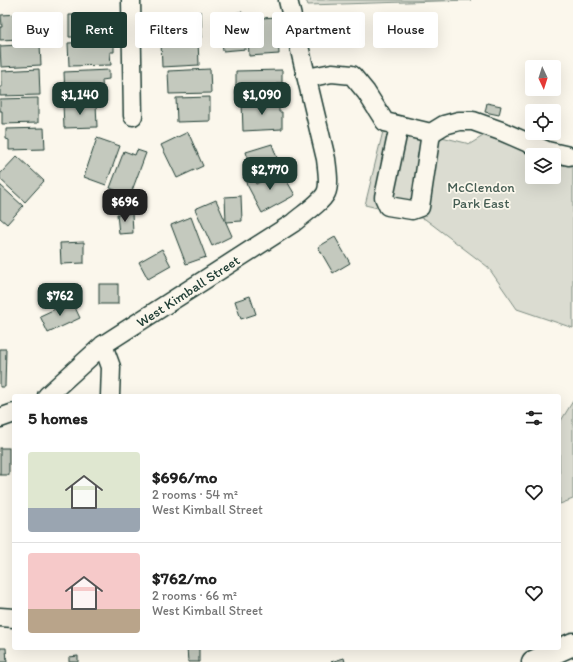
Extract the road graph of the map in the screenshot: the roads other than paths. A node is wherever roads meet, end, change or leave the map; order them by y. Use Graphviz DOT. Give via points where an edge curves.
graph roads {
  1 [pos="131,0"];
  2 [pos="288,0"];
  3 [pos="307,78"];
  4 [pos="133,116"];
  5 [pos="400,126"];
  6 [pos="431,133"];
  7 [pos="569,156"];
  8 [pos="103,345"];
  9 [pos="49,394"];
  10 [pos="110,394"];
  11 [pos="12,414"];
  12 [pos="0,418"];
  13 [pos="0,617"];
  14 [pos="12,618"];
  15 [pos="573,644"];
  16 [pos="561,649"];
  17 [pos="560,650"];
  18 [pos="533,662"];
  1 -- 4 [label="street"];
  2 -- 3 [label="street"];
  3 -- 5 [label="street" via="332,73 352,75 385,122"];
  3 -- 8 [label="street, West Kimball Street" via="326,159 326,193 317,204 293,223"];
  5 -- 6 [label="street"];
  5 -- 6 [label="street" via="384,197 388,206 412,210 420,207"];
  6 -- 7 [label="street" via="444,125 473,121 501,130 547,151"];
  8 -- 9 [label="street, West Kimball Street"];
  8 -- 10 [label="street" via="110,366"];
  11 -- 12 [label="street"];
  13 -- 14 [label="street"];
  15 -- 16 [label="main road"];
  17 -- 18 [label="main road"];
}
